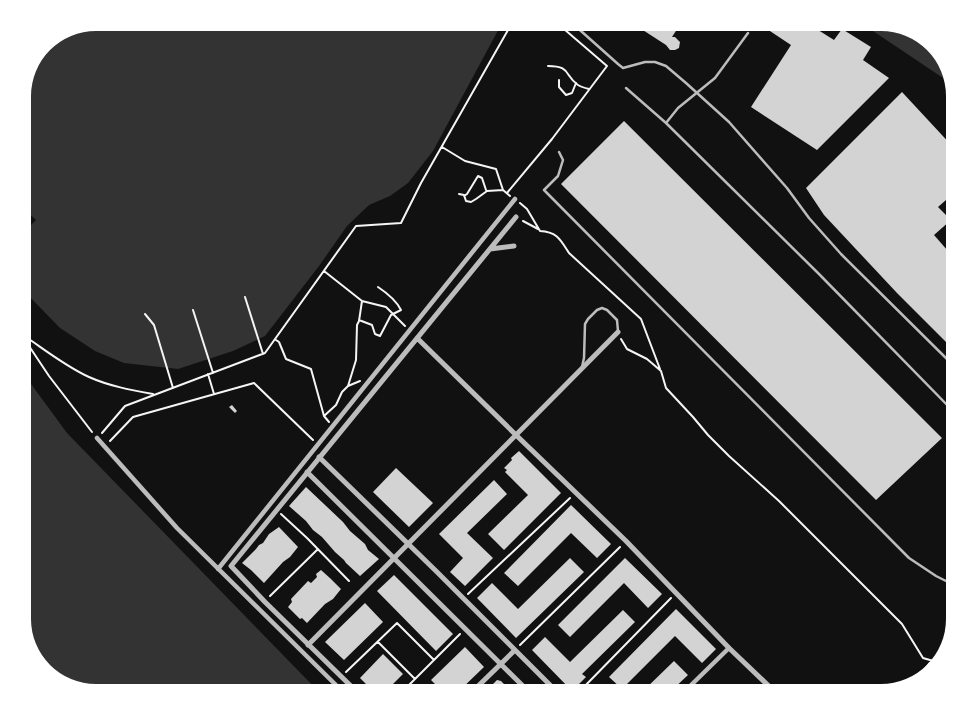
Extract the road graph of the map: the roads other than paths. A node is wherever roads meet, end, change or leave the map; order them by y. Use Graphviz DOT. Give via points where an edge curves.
graph roads {
  1 [pos="582,31"];
  2 [pos="748,33"];
  3 [pos="626,88"];
  4 [pos="698,93"];
  5 [pos="666,123"];
  6 [pos="559,152"];
  7 [pos="515,199"];
  8 [pos="516,217"];
  9 [pos="514,246"];
  10 [pos="490,249"];
  11 [pos="618,332"];
  12 [pos="417,338"];
  13 [pos="946,358"];
  14 [pos="581,370"];
  15 [pos="946,404"];
  16 [pos="516,436"];
  17 [pos="97,438"];
  18 [pos="319,457"];
  19 [pos="307,472"];
  20 [pos="408,543"];
  21 [pos="394,558"];
  22 [pos="225,559"];
  23 [pos="231,566"];
  24 [pos="218,568"];
  25 [pos="946,580"];
  26 [pos="308,645"];
  27 [pos="730,648"];
  28 [pos="515,650"];
  29 [pos="501,664"];
  30 [pos="335,684"];
  31 [pos="348,684"];
  32 [pos="480,684"];
  33 [pos="522,684"];
  34 [pos="549,684"];
  35 [pos="692,684"];
  36 [pos="768,684"];
  1 -- 4 [label="lane" via="623,68 655,62 666,66"];
  2 -- 4 [label="lane" via="715,78"];
  3 -- 5 [label="lane"];
  4 -- 5 [label="lane" via="678,108"];
  4 -- 13 [label="lane" via="729,122 841,254"];
  5 -- 15 [label="lane"];
  6 -- 25 [label="lane" via="563,160 558,176 544,190 909,558"];
  7 -- 22 [label="street"];
  8 -- 10 [label="street"];
  9 -- 10 [label="street"];
  10 -- 12 [label="street"];
  11 -- 14 [label="street"];
  11 -- 14 [label="lane" via="618,320 607,310 602,308 588,319"];
  12 -- 16 [label="street"];
  12 -- 18 [label="street"];
  14 -- 16 [label="street"];
  16 -- 20 [label="street"];
  16 -- 27 [label="street"];
  17 -- 24 [label="street" via="177,528"];
  18 -- 19 [label="street"];
  18 -- 20 [label="street"];
  19 -- 21 [label="street"];
  19 -- 23 [label="street"];
  20 -- 21 [label="street"];
  20 -- 28 [label="street"];
  21 -- 26 [label="street"];
  21 -- 29 [label="street"];
  22 -- 23 [label="street"];
  22 -- 24 [label="street"];
  23 -- 26 [label="street"];
  24 -- 30 [label="street"];
  26 -- 31 [label="street"];
  27 -- 35 [label="street"];
  27 -- 36 [label="street"];
  28 -- 29 [label="street"];
  28 -- 34 [label="street"];
  29 -- 32 [label="street"];
  29 -- 33 [label="street"];
}
